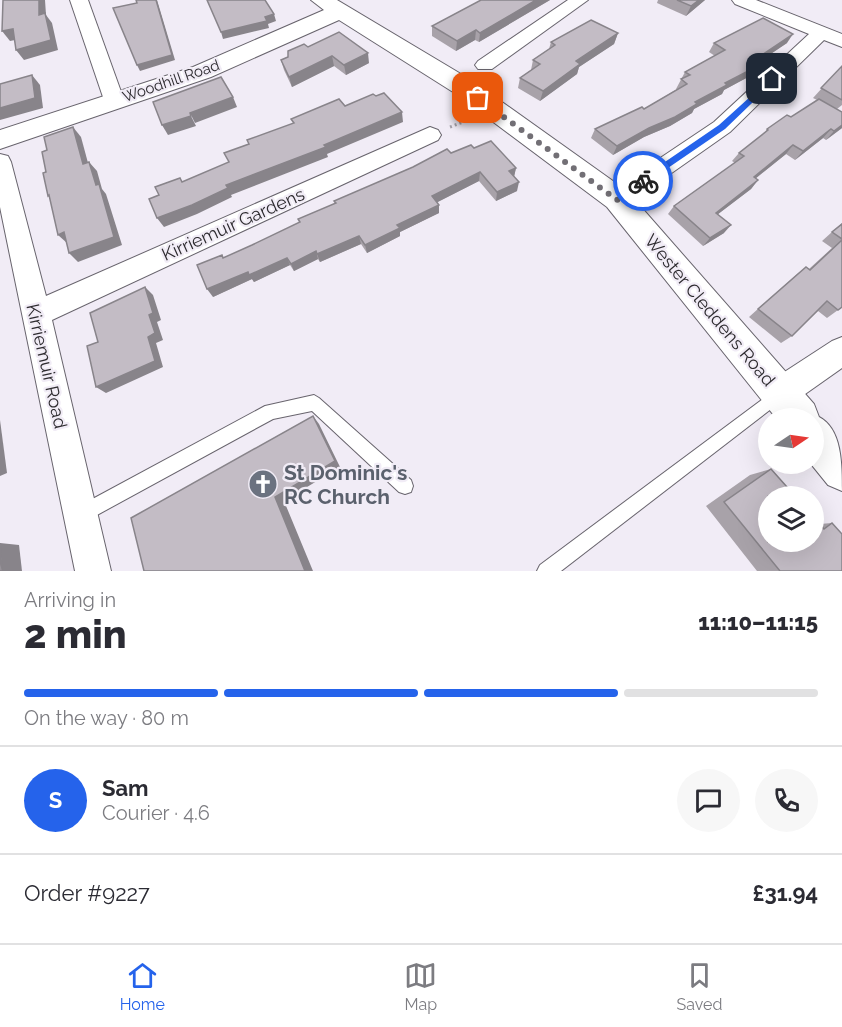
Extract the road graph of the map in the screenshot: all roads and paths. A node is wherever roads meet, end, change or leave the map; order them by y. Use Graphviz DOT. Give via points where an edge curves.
graph roads {
  1 [pos="579,0"];
  2 [pos="741,0"];
  3 [pos="84,1"];
  4 [pos="330,6"];
  5 [pos="822,32"];
  6 [pos="842,41"];
  7 [pos="485,65"];
  8 [pos="114,100"];
  9 [pos="494,110"];
  10 [pos="430,135"];
  11 [pos="0,140"];
  12 [pos="0,162"];
  13 [pos="617,200"];
  14 [pos="8,224"];
  15 [pos="35,314"];
  16 [pos="842,351"];
  17 [pos="790,406"];
  18 [pos="824,448"];
  19 [pos="842,471"];
  20 [pos="405,486"];
  21 [pos="80,515"];
  22 [pos="93,571"];
  23 [pos="546,571"];
  1 -- 7 [label="street"];
  2 -- 5 [label="street"];
  3 -- 8 [label="street"];
  4 -- 8 [label="street, Woodhill Road" via="202,72"];
  4 -- 9 [label="street, Wester Cleddens Road" via="462,86"];
  5 -- 6 [label="street"];
  5 -- 13 [label="street" via="722,127"];
  8 -- 11 [label="street, Woodhill Road"];
  9 -- 10 [label="path"];
  9 -- 13 [label="street, Wester Cleddens Road"];
  10 -- 15 [label="street, Kirriemuir Gardens"];
  12 -- 14 [label="street, Kirriemuir Road"];
  13 -- 17 [label="street, Wester Cleddens Road"];
  14 -- 15 [label="street, Kirriemuir Road"];
  15 -- 21 [label="street, Kirriemuir Road"];
  16 -- 17 [label="street"];
  17 -- 23 [label="lane"];
  18 -- 19 [label="street"];
  20 -- 21 [label="lane" via="314,403 271,412"];
  21 -- 22 [label="street, Kirriemuir Road"];
}
